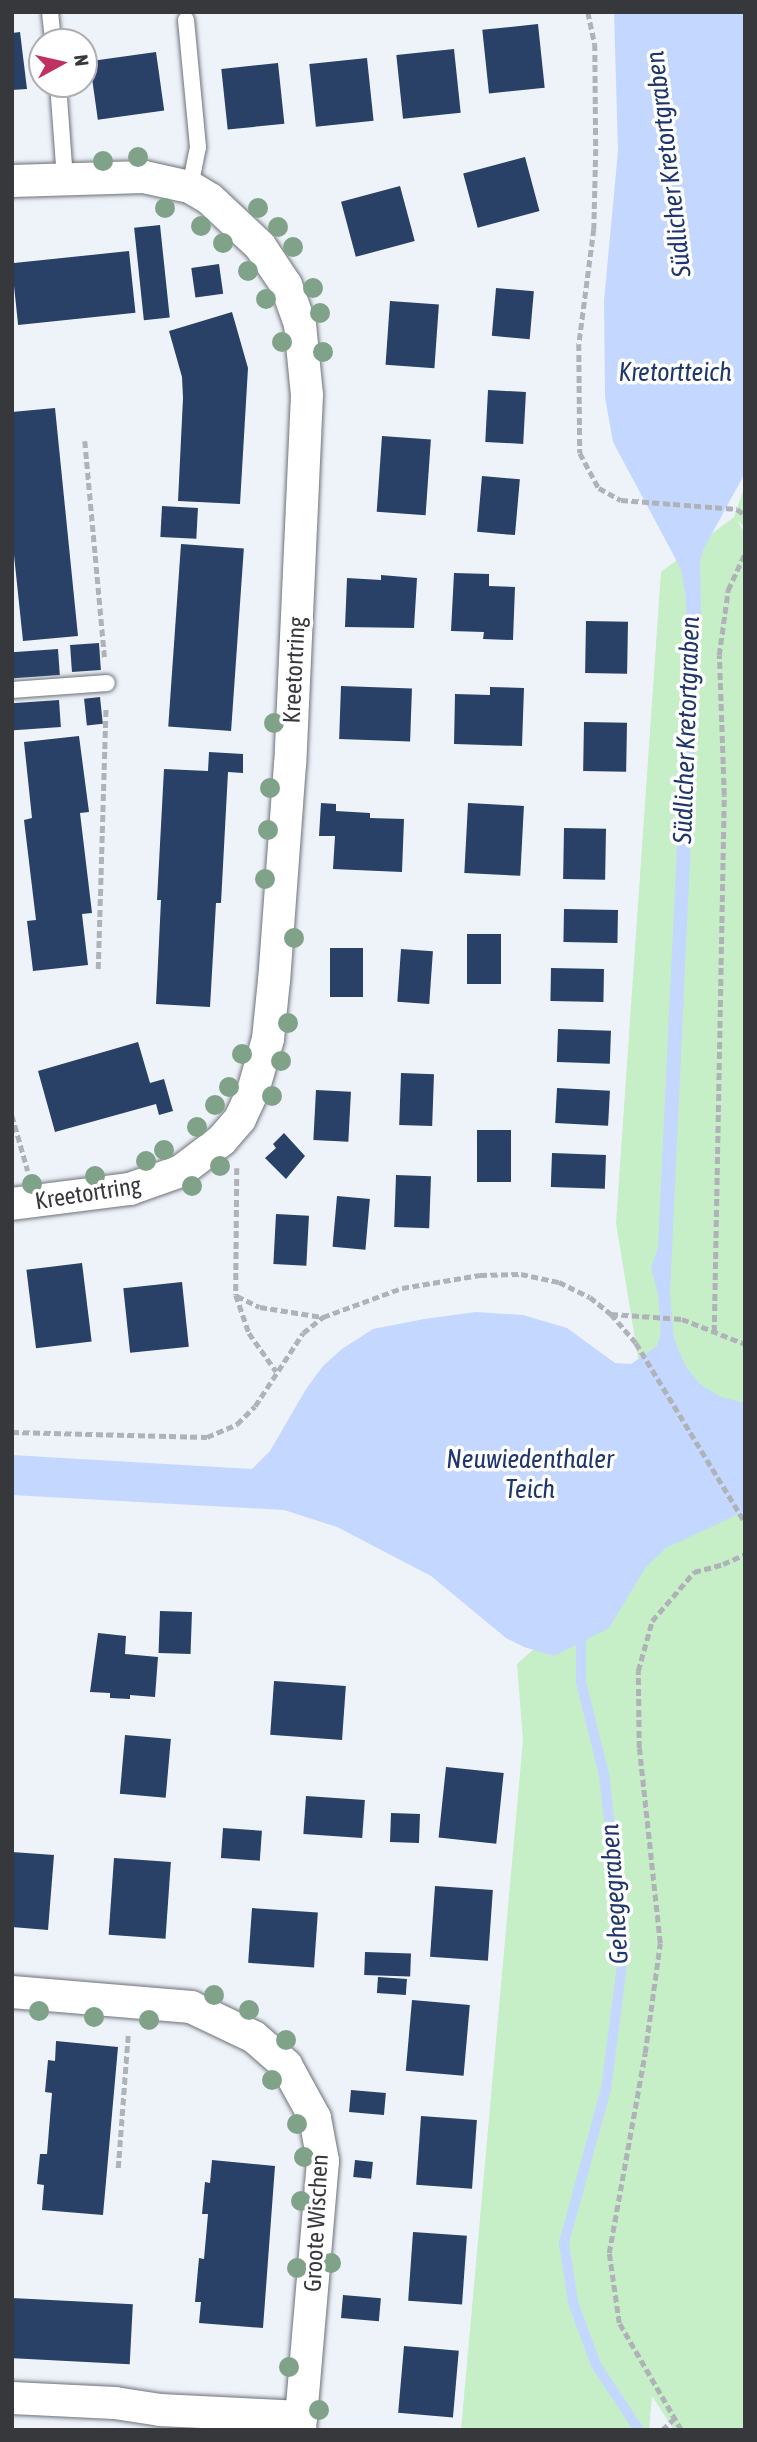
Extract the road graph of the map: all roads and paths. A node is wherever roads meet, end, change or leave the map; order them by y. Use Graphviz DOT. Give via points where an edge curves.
graph roads {
  1 [pos="588,12"];
  2 [pos="187,20"];
  3 [pos="59,98"];
  4 [pos="65,180"];
  5 [pos="12,181"];
  6 [pos="190,187"];
  7 [pos="745,515"];
  8 [pos="745,553"];
  9 [pos="107,684"];
  10 [pos="12,690"];
  11 [pos="12,1115"];
  12 [pos="222,1139"];
  13 [pos="29,1174"];
  14 [pos="12,1204"];
  15 [pos="236,1295"];
  16 [pos="611,1314"];
  17 [pos="323,1317"];
  18 [pos="714,1332"];
  19 [pos="745,1344"];
  20 [pos="276,1371"];
  21 [pos="12,1433"];
  22 [pos="745,1522"];
  23 [pos="745,1554"];
  24 [pos="12,1992"];
  25 [pos="129,2024"];
  26 [pos="118,2168"];
  27 [pos="12,2398"];
  28 [pos="674,2419"];
  29 [pos="300,2424"];
  30 [pos="662,2430"];
  31 [pos="681,2430"];
  1 -- 7 [label="path" via="595,44 596,149 593,229 579,344 580,453 599,488 621,500 737,509"];
  2 -- 6 [label="lane" via="198,147"];
  3 -- 4 [label="lane"];
  4 -- 5 [label="street, Kreetortring"];
  4 -- 6 [label="street, Kreetortring" via="144,177"];
  6 -- 12 [label="street, Kreetortring" via="225,210 277,267 300,324 307,395 290,764 268,1039 249,1101"];
  8 -- 18 [label="path" via="728,590 719,655 723,795"];
  9 -- 10 [label="lane"];
  11 -- 13 [label="path"];
  12 -- 14 [label="street, Kreetortring" via="181,1171 156,1182 105,1194"];
  12 -- 15 [label="path" via="239,1172"];
  15 -- 17 [label="path" via="260,1307"];
  15 -- 20 [label="path" via="249,1333"];
  16 -- 17 [label="path" via="559,1282 521,1274 467,1276 402,1288"];
  16 -- 18 [label="path" via="682,1319"];
  16 -- 22 [label="path" via="636,1343"];
  17 -- 20 [label="path" via="303,1333"];
  18 -- 19 [label="path"];
  20 -- 21 [label="path" via="255,1406 237,1424 207,1437"];
  23 -- 28 [label="path" via="694,1572 652,1621 638,1671 639,1748 660,1943 609,2253 619,2323"];
  24 -- 29 [label="street, Groote Wischen" via="191,2007 254,2037 286,2065 315,2118 323,2161"];
  25 -- 26 [label="path"];
  27 -- 29 [label="street" via="115,2403"];
  28 -- 30 [label="path"];
  28 -- 31 [label="path"];
}
